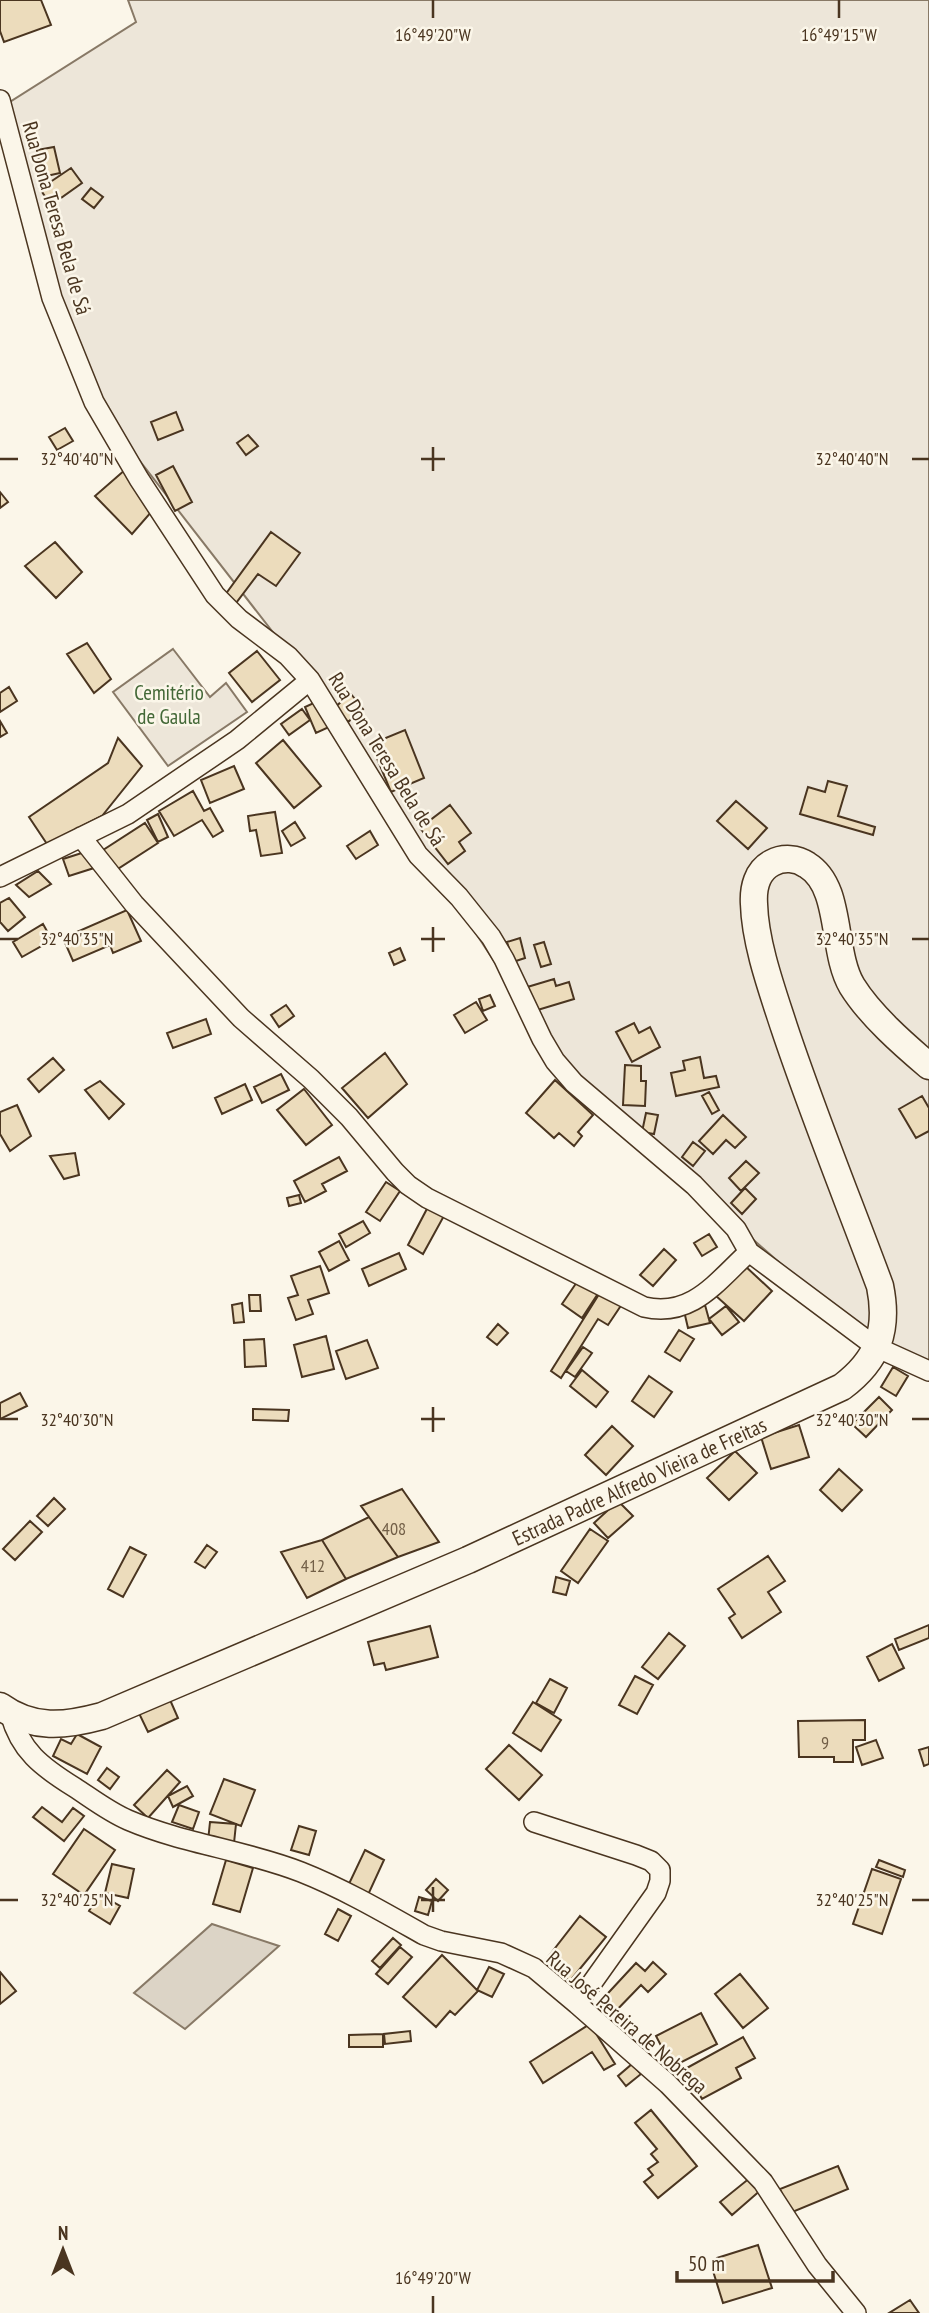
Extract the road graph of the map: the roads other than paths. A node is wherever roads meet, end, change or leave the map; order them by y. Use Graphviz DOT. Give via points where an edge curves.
graph roads {
  1 [pos="0,100"];
  2 [pos="310,680"];
  3 [pos="81,837"];
  4 [pos="0,877"];
  5 [pos="929,1066"];
  6 [pos="749,1252"];
  7 [pos="876,1347"];
  8 [pos="929,1371"];
  9 [pos="5,1709"];
  10 [pos="534,1822"];
  11 [pos="578,2004"];
  12 [pos="856,2313"];
  1 -- 2 [label="street, Rua Dona Teresa Bela de Sá" via="52,298 94,402 215,595"];
  2 -- 3 [label="street" via="164,792"];
  2 -- 6 [label="street, Rua Dona Teresa Bela de Sá" via="418,855 491,937 555,1061 574,1083 694,1185 736,1229"];
  3 -- 4 [label="street"];
  3 -- 6 [label="street" via="134,904 241,1018 311,1079 395,1172 426,1198 660,1311 696,1300"];
  5 -- 7 [label="main road, Estrada Padre Alfredo Vieira de Freitas" via="901,1042 852,986 827,889 818,874 795,859 772,863 760,872 755,886 755,924 772,992 880,1286 885,1309"];
  6 -- 7 [label="street, Rua Dona Teresa Bela de Sá"];
  7 -- 8 [label="street, Rua Dona Teresa Bela de Sá"];
  7 -- 9 [label="main road, Estrada Padre Alfredo Vieira de Freitas" via="864,1368 842,1387 468,1560 102,1716 52,1726"];
  9 -- 11 [label="street, Rua José Pereira de Nobrega" via="19,1741 37,1760 126,1819 302,1872 433,1938 501,1953 534,1968"];
  10 -- 11 [label="street" via="636,1855 660,1870 656,1893"];
  11 -- 12 [label="street, Rua José Pereira de Nobrega" via="668,2084 763,2182 817,2265"];
}
